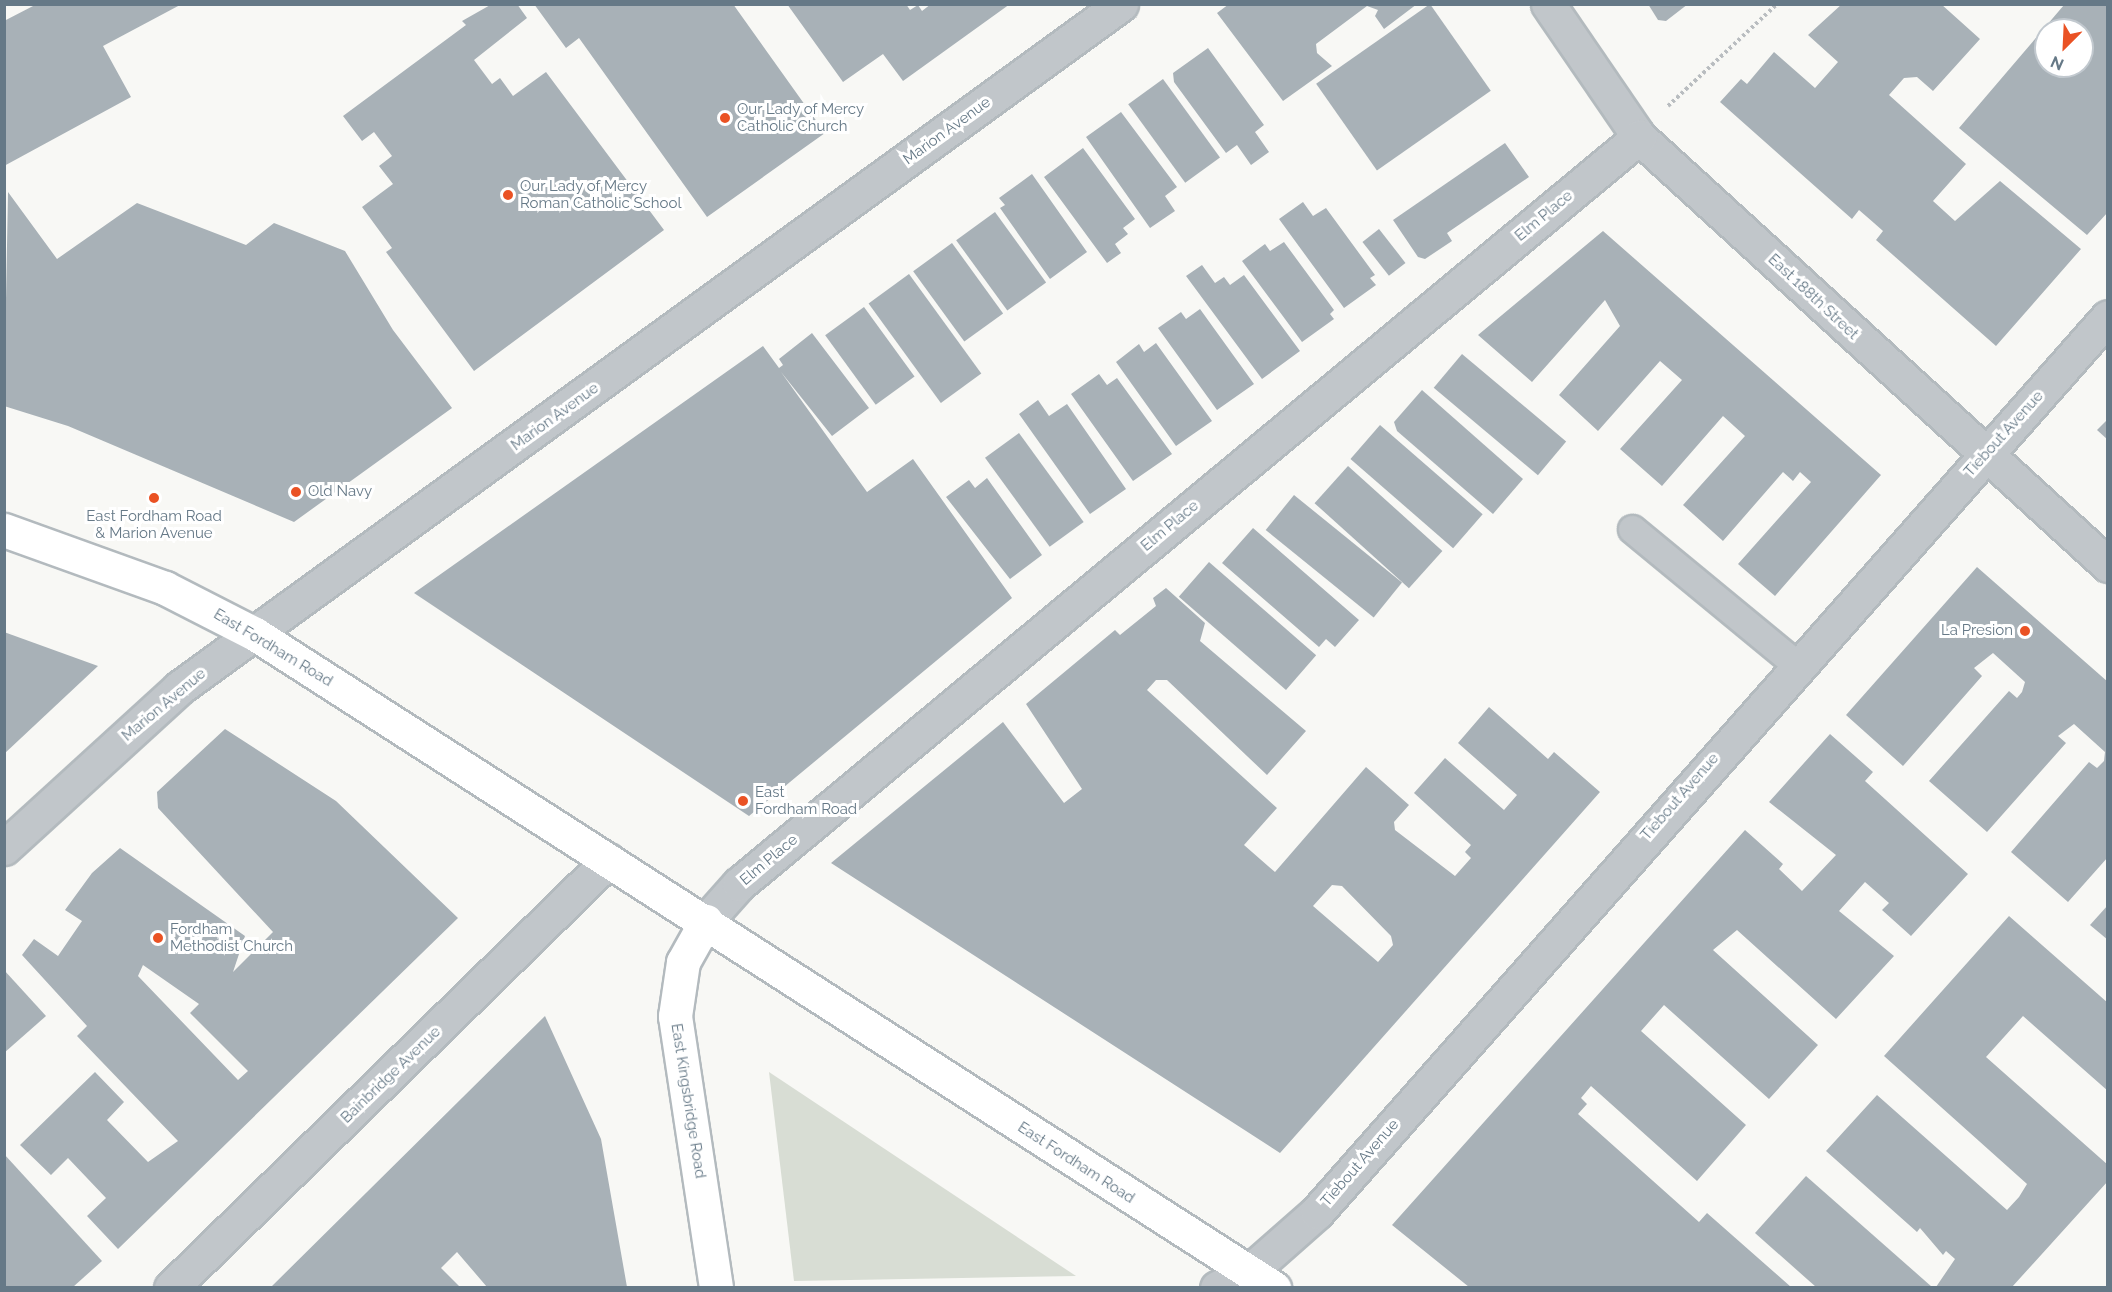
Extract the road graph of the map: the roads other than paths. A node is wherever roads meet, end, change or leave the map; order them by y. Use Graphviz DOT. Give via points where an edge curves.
graph roads {
  1 [pos="1120,4"];
  2 [pos="1548,4"];
  3 [pos="1639,137"];
  4 [pos="2108,317"];
  5 [pos="1985,456"];
  6 [pos="1632,529"];
  7 [pos="4,530"];
  8 [pos="2108,565"];
  9 [pos="255,634"];
  10 [pos="1796,664"];
  11 [pos="4,849"];
  12 [pos="609,860"];
  13 [pos="706,921"];
  14 [pos="1262,1280"];
  15 [pos="171,1287"];
  16 [pos="716,1287"];
  17 [pos="1217,1287"];
  1 -- 9 [label="street, Marion Avenue"];
  2 -- 3 [label="street, East 188th Street"];
  3 -- 5 [label="street, East 188th Street"];
  3 -- 13 [label="street, Elm Place" via="739,884"];
  4 -- 5 [label="street, Tiebout Avenue"];
  5 -- 8 [label="street, East 188th Street"];
  5 -- 10 [label="street, Tiebout Avenue"];
  6 -- 10 [label="lane"];
  7 -- 9 [label="main road, East Fordham Road" via="165,588"];
  9 -- 11 [label="street, Marion Avenue" via="179,688"];
  9 -- 12 [label="main road, East Fordham Road"];
  10 -- 14 [label="street, Tiebout Avenue"];
  12 -- 13 [label="main road, East Fordham Road"];
  12 -- 15 [label="street, Bainbridge Avenue"];
  13 -- 14 [label="main road, East Fordham Road"];
  13 -- 16 [label="main road, East Kingsbridge Road" via="683,962 675,1016"];
  14 -- 17 [label="street"];
}
